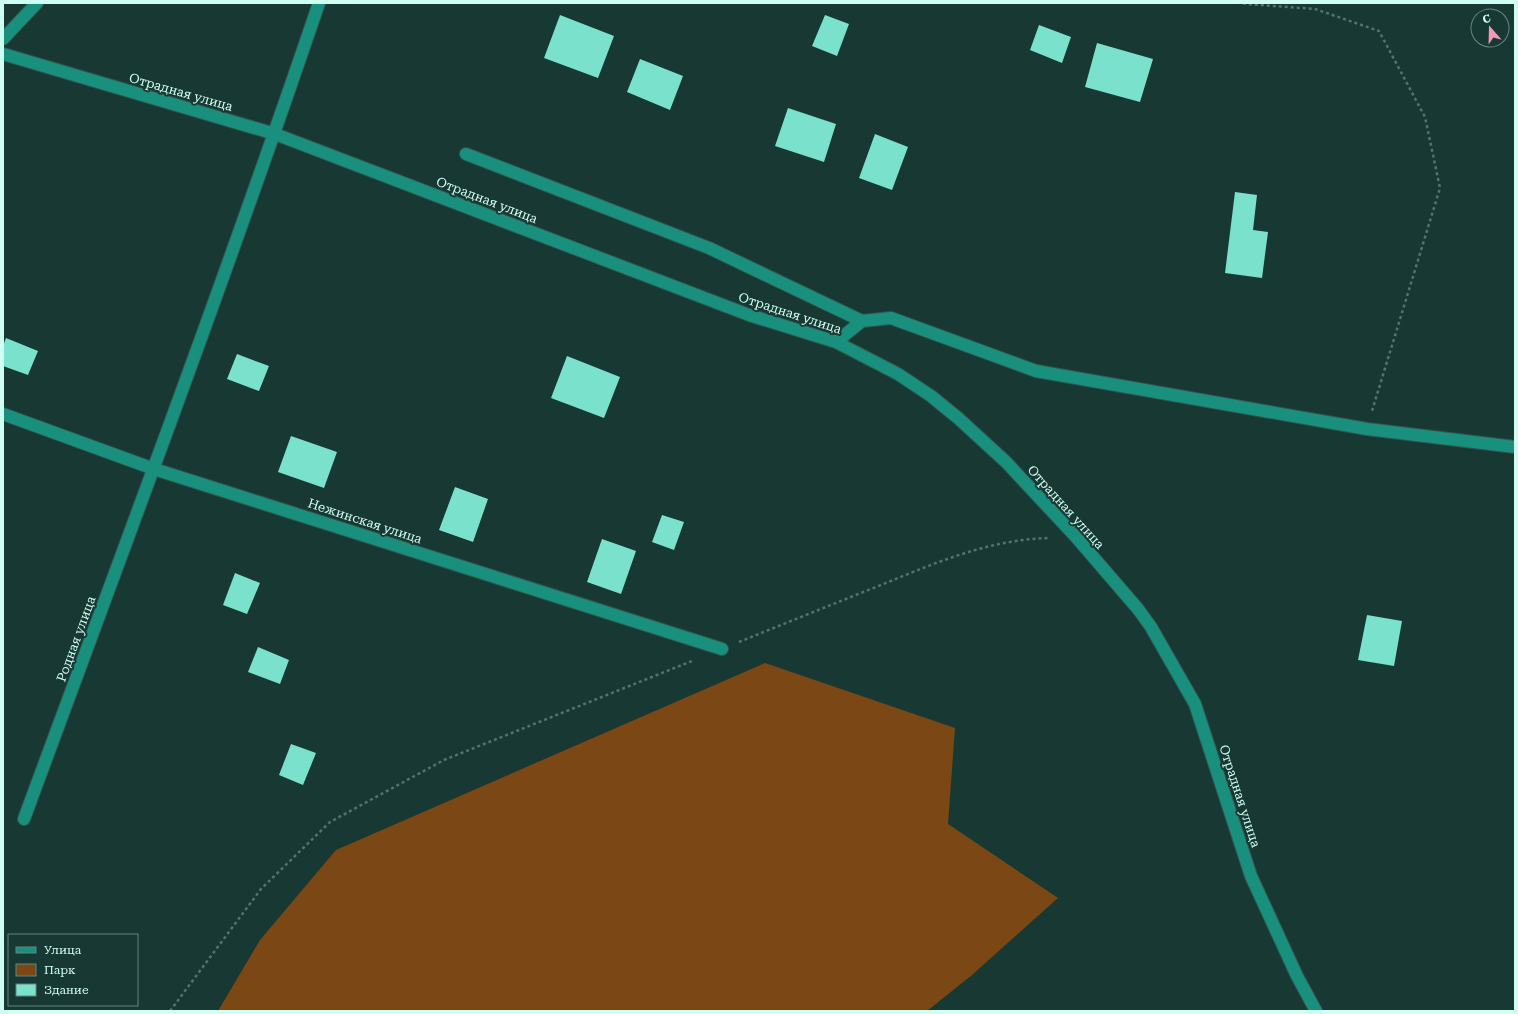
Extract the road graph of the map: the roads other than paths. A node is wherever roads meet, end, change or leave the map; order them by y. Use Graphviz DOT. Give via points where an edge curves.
graph roads {
  1 [pos="38,3"];
  2 [pos="319,3"];
  3 [pos="3,39"];
  4 [pos="3,54"];
  5 [pos="275,134"];
  6 [pos="466,154"];
  7 [pos="862,321"];
  8 [pos="836,342"];
  9 [pos="3,414"];
  10 [pos="1515,447"];
  11 [pos="154,469"];
  12 [pos="722,649"];
  13 [pos="24,819"];
  14 [pos="1316,1011"];
  1 -- 3 [label="street"];
  2 -- 5 [label="street, Родная улица"];
  4 -- 5 [label="street, Отрадная улица"];
  5 -- 8 [label="street, Отрадная улица" via="748,315"];
  5 -- 11 [label="street, Родная улица"];
  6 -- 7 [label="street" via="709,248"];
  7 -- 8 [label="street"];
  7 -- 10 [label="street" via="891,318 1036,371 1367,429"];
  8 -- 14 [label="street, Отрадная улица" via="898,374 958,418 1006,462 1138,608 1195,704 1251,876"];
  9 -- 11 [label="street, Нежинская улица"];
  11 -- 12 [label="street, Нежинская улица"];
  11 -- 13 [label="street, Родная улица"];
}
